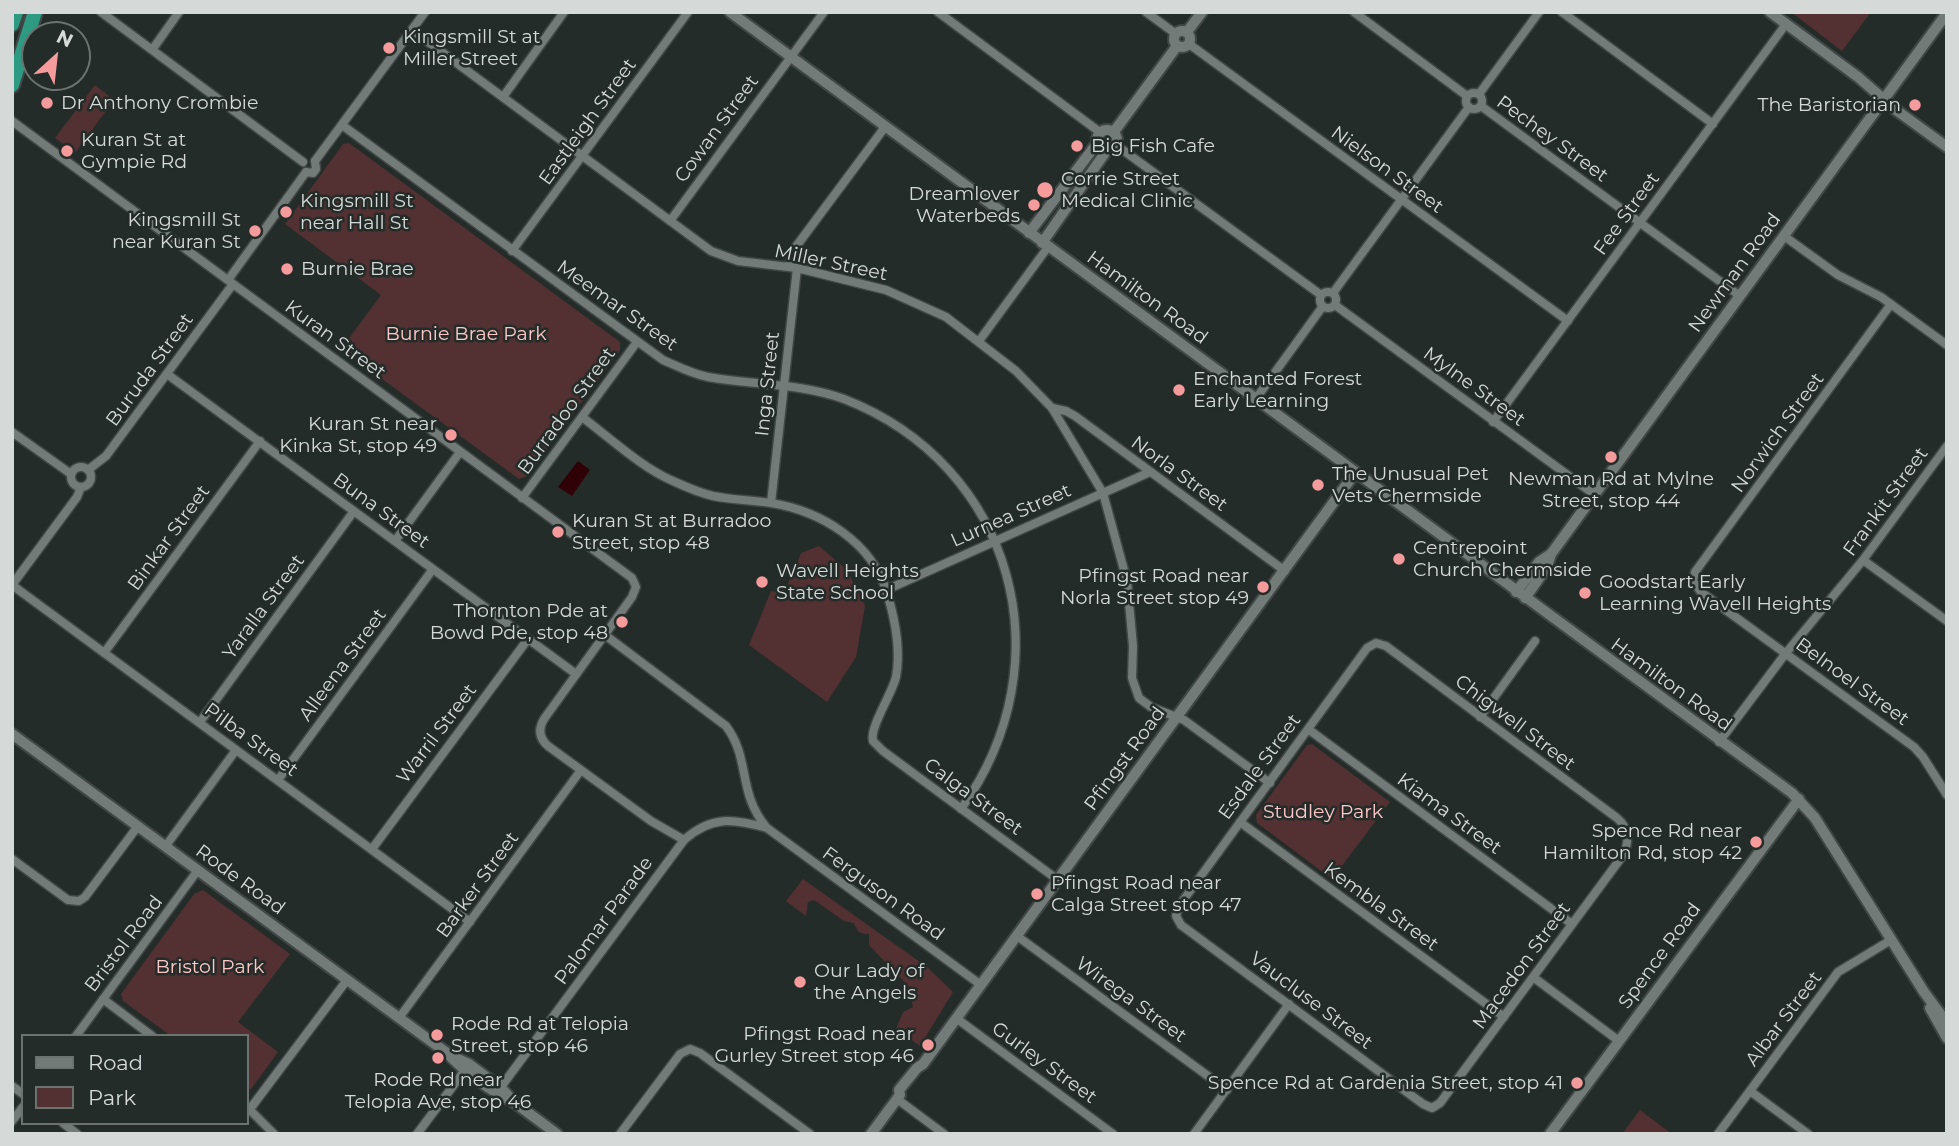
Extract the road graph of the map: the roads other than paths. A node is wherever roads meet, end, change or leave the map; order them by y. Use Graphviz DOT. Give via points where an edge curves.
graph roads {
  1 [pos="16,12"];
  2 [pos="35,12"];
  3 [pos="101,12"];
  4 [pos="179,12"];
  5 [pos="425,12"];
  6 [pos="564,12"];
  7 [pos="688,12"];
  8 [pos="730,12"];
  9 [pos="824,12"];
  10 [pos="938,12"];
  11 [pos="1146,12"];
  12 [pos="1202,12"];
  13 [pos="1354,12"];
  14 [pos="1539,12"];
  15 [pos="1562,12"];
  16 [pos="1770,12"];
  17 [pos="1947,13"];
  18 [pos="12,24"];
  19 [pos="1786,24"];
  20 [pos="412,30"];
  21 [pos="1182,39"];
  22 [pos="152,50"];
  23 [pos="790,57"];
  24 [pos="12,85"];
  25 [pos="1479,94"];
  26 [pos="1467,96"];
  27 [pos="503,97"];
  28 [pos="1884,99"];
  29 [pos="1481,106"];
  30 [pos="1469,107"];
  31 [pos="12,121"];
  32 [pos="1713,124"];
  33 [pos="342,125"];
  34 [pos="884,127"];
  35 [pos="1099,137"];
  36 [pos="1112,143"];
  37 [pos="1947,147"];
  38 [pos="583,156"];
  39 [pos="315,161"];
  40 [pos="303,162"];
  41 [pos="306,172"];
  42 [pos="1401,200"];
  43 [pos="670,221"];
  44 [pos="1640,223"];
  45 [pos="1029,233"];
  46 [pos="1784,236"];
  47 [pos="1045,245"];
  48 [pos="512,251"];
  49 [pos="793,268"];
  50 [pos="231,282"];
  51 [pos="1333,293"];
  52 [pos="1321,295"];
  53 [pos="1740,296"];
  54 [pos="1891,304"];
  55 [pos="1335,305"];
  56 [pos="1323,306"];
  57 [pos="1568,321"];
  58 [pos="979,341"];
  59 [pos="637,342"];
  60 [pos="1947,345"];
  61 [pos="167,374"];
  62 [pos="784,386"];
  63 [pos="1255,400"];
  64 [pos="1052,408"];
  65 [pos="582,417"];
  66 [pos="1493,422"];
  67 [pos="12,432"];
  68 [pos="260,441"];
  69 [pos="1947,446"];
  70 [pos="460,452"];
  71 [pos="88,470"];
  72 [pos="1150,472"];
  73 [pos="1355,473"];
  74 [pos="71,474"];
  75 [pos="80,487"];
  76 [pos="1103,493"];
  77 [pos="1595,495"];
  78 [pos="522,498"];
  79 [pos="771,503"];
  80 [pos="354,511"];
  81 [pos="395,541"];
  82 [pos="994,541"];
  83 [pos="1863,560"];
  84 [pos="433,569"];
  85 [pos="1285,571"];
  86 [pos="1693,581"];
  87 [pos="12,585"];
  88 [pos="886,590"];
  89 [pos="1520,595"];
  90 [pos="1947,621"];
  91 [pos="605,635"];
  92 [pos="528,639"];
  93 [pos="1535,642"];
  94 [pos="1376,643"];
  95 [pos="104,653"];
  96 [pos="1786,653"];
  97 [pos="576,674"];
  98 [pos="1480,717"];
  99 [pos="1177,718"];
  100 [pos="200,722"];
  101 [pos="1308,729"];
  102 [pos="12,734"];
  103 [pos="1719,742"];
  104 [pos="236,750"];
  105 [pos="582,770"];
  106 [pos="278,780"];
  107 [pos="1270,782"];
  108 [pos="1947,795"];
  109 [pos="1799,799"];
  110 [pos="961,809"];
  111 [pos="1240,822"];
  112 [pos="138,826"];
  113 [pos="767,828"];
  114 [pos="1628,836"];
  115 [pos="684,839"];
  116 [pos="165,847"];
  117 [pos="372,849"];
  118 [pos="12,859"];
  119 [pos="198,870"];
  120 [pos="1058,880"];
  121 [pos="1176,916"];
  122 [pos="470,922"];
  123 [pos="1572,924"];
  124 [pos="1017,936"];
  125 [pos="1891,940"];
  126 [pos="1533,976"];
  127 [pos="347,980"];
  128 [pos="981,985"];
  129 [pos="1924,992"];
  130 [pos="103,999"];
  131 [pos="1289,1004"];
  132 [pos="1504,1017"];
  133 [pos="400,1018"];
  134 [pos="956,1018"];
  135 [pos="1947,1023"];
  136 [pos="77,1034"];
  137 [pos="149,1034"];
  138 [pos="1947,1038"];
  139 [pos="1619,1041"];
  140 [pos="467,1068"];
  141 [pos="1227,1090"];
  142 [pos="499,1091"];
  143 [pos="1750,1091"];
  144 [pos="899,1097"];
  145 [pos="248,1108"];
  146 [pos="1432,1108"];
  147 [pos="274,1134"];
  148 [pos="417,1134"];
  149 [pos="557,1134"];
  150 [pos="620,1134"];
  151 [pos="810,1134"];
  152 [pos="871,1134"];
  153 [pos="944,1134"];
  154 [pos="1113,1134"];
  155 [pos="1194,1134"];
  156 [pos="1550,1134"];
  157 [pos="1718,1134"];
  158 [pos="1808,1134"];
  1 -- 18 [label="highway"];
  2 -- 24 [label="highway"];
  3 -- 22 [label="street"];
  4 -- 22 [label="street"];
  5 -- 20 [label="street"];
  6 -- 27 [label="street"];
  7 -- 38 [label="street, Eastleigh Street"];
  8 -- 23 [label="main road, Hamilton Road"];
  9 -- 23 [label="street, Cowan Street"];
  10 -- 35 [label="street"];
  11 -- 21 [label="street, Nielson Street"];
  12 -- 21 [label="main road"];
  13 -- 26 [label="street, Pechey Street"];
  14 -- 25 [label="street"];
  15 -- 32 [label="street"];
  16 -- 19 [label="main road"];
  17 -- 28 [label="main road, Newman Road"];
  19 -- 28 [label="main road"];
  19 -- 32 [label="street, Fee Street"];
  20 -- 27 [label="street, Miller Street"];
  20 -- 33 [label="street"];
  21 -- 36 [label="main road"];
  21 -- 42 [label="street, Nielson Street"];
  22 -- 40 [label="street"];
  23 -- 34 [label="main road, Hamilton Road"];
  23 -- 43 [label="street, Cowan Street"];
  25 -- 26 [label="street"];
  25 -- 29 [label="street"];
  26 -- 30 [label="street"];
  27 -- 38 [label="street, Miller Street"];
  28 -- 37 [label="main road"];
  28 -- 46 [label="main road, Newman Road"];
  29 -- 30 [label="street"];
  29 -- 44 [label="street, Pechey Street"];
  30 -- 42 [label="street"];
  31 -- 50 [label="street, Kuran Street"];
  32 -- 44 [label="street, Fee Street"];
  33 -- 39 [label="street"];
  33 -- 48 [label="street, Meemar Street"];
  34 -- 45 [label="main road, Hamilton Road"];
  34 -- 49 [label="street, Inga Street" via="792,252"];
  35 -- 36 [label="main road" via="1107,131"];
  35 -- 36 [label="main road" via="1102,149"];
  35 -- 45 [label="main road"];
  36 -- 47 [label="main road"];
  36 -- 52 [label="street"];
  38 -- 43 [label="street, Miller Street"];
  38 -- 48 [label="street, Eastleigh Street"];
  39 -- 40 [label="street"];
  39 -- 41 [label="street" via="315,171"];
  40 -- 41 [label="street"];
  41 -- 50 [label="street, Buruda Street"];
  42 -- 51 [label="street"];
  42 -- 57 [label="street, Nielson Street"];
  43 -- 49 [label="street, Miller Street" via="711,251 732,260"];
  44 -- 53 [label="street, Pechey Street"];
  44 -- 57 [label="street, Fee Street"];
  45 -- 47 [label="main road, Hamilton Road"];
  46 -- 53 [label="main road, Newman Road"];
  46 -- 54 [label="street" via="1838,275"];
  47 -- 58 [label="street"];
  47 -- 63 [label="main road, Hamilton Road"];
  48 -- 59 [label="street, Meemar Street"];
  49 -- 58 [label="street, Miller Street" via="886,290 946,317"];
  49 -- 62 [label="street, Inga Street"];
  50 -- 61 [label="street, Buruda Street"];
  50 -- 70 [label="street, Kuran Street"];
  51 -- 52 [label="street"];
  51 -- 55 [label="street"];
  52 -- 56 [label="street"];
  53 -- 77 [label="main road, Newman Road"];
  54 -- 60 [label="street"];
  54 -- 86 [label="street, Norwich Street" via="1695,572"];
  55 -- 56 [label="street"];
  55 -- 66 [label="street, Mylne Street"];
  56 -- 63 [label="street"];
  57 -- 66 [label="street, Fee Street"];
  58 -- 64 [label="street, Miller Street"];
  59 -- 62 [label="street, Meemar Street" via="663,360 698,374"];
  59 -- 65 [label="street, Burradoo Street"];
  61 -- 68 [label="street, Buna Street"];
  61 -- 71 [label="street, Buruda Street" via="104,459"];
  62 -- 79 [label="street, Inga Street"];
  62 -- 82 [label="street, Meemar Street" via="828,394 891,422 922,445 964,488"];
  63 -- 73 [label="main road, Hamilton Road"];
  64 -- 72 [label="street, Norla Street" via="1071,414"];
  64 -- 76 [label="street, Miller Street"];
  65 -- 78 [label="street, Burradoo Street"];
  65 -- 79 [label="street" via="666,478 710,495"];
  66 -- 77 [label="street, Mylne Street"];
  67 -- 74 [label="street"];
  68 -- 80 [label="street, Buna Street"];
  68 -- 95 [label="street, Binkar Street"];
  69 -- 83 [label="street, Frankit Street"];
  70 -- 78 [label="street, Kuran Street"];
  70 -- 81 [label="street"];
  71 -- 74 [label="street" via="79,467"];
  71 -- 75 [label="street" via="90,480"];
  72 -- 76 [label="street, Lurnea Street"];
  72 -- 85 [label="street, Norla Street"];
  73 -- 85 [label="main road, Pfingst Road"];
  73 -- 89 [label="main road, Hamilton Road"];
  74 -- 75 [label="street" via="72,483"];
  75 -- 87 [label="street"];
  76 -- 82 [label="street, Lurnea Street"];
  76 -- 99 [label="street, Miller Street" via="1127,581 1134,689 1146,704"];
  77 -- 89 [label="main road, Newman Road" via="1551,554 1538,562"];
  78 -- 91 [label="street, Kuran Street" via="630,576 636,587"];
  79 -- 88 [label="street" via="804,511 844,534 870,560"];
  80 -- 81 [label="street, Buna Street"];
  80 -- 100 [label="street, Yaralla Street"];
  81 -- 84 [label="street, Buna Street"];
  82 -- 88 [label="street, Lurnea Street"];
  82 -- 110 [label="street, Meemar Street" via="1010,586 1015,669 995,751"];
  83 -- 90 [label="street"];
  83 -- 96 [label="street, Frankit Street"];
  84 -- 92 [label="street, Buna Street"];
  84 -- 106 [label="street, Alleena Street"];
  85 -- 99 [label="main road, Pfingst Road"];
  86 -- 96 [label="street, Belnoel Street"];
  87 -- 95 [label="street, Pilba Street"];
  88 -- 110 [label="street, Calga Street" via="894,622 896,676 872,738"];
  89 -- 103 [label="main road, Hamilton Road"];
  91 -- 97 [label="street"];
  91 -- 113 [label="street" via="726,726 738,747 748,798"];
  92 -- 97 [label="street, Buna Street"];
  92 -- 117 [label="street, Warril Street"];
  93 -- 98 [label="street"];
  94 -- 98 [label="street, Chigwell Street"];
  94 -- 101 [label="street, Esdale Street" via="1367,648"];
  95 -- 100 [label="street, Pilba Street"];
  96 -- 103 [label="street, Frankit Street"];
  96 -- 108 [label="street, Belnoel Street" via="1914,747"];
  97 -- 105 [label="street" via="540,732 545,743"];
  98 -- 114 [label="street, Chigwell Street" via="1617,818"];
  99 -- 107 [label="street, Miller Street"];
  99 -- 120 [label="main road, Pfingst Road"];
  100 -- 104 [label="street, Pilba Street"];
  101 -- 107 [label="street, Esdale Street"];
  101 -- 123 [label="street, Kiama Street"];
  102 -- 112 [label="main road, Rode Road"];
  103 -- 109 [label="main road, Hamilton Road"];
  104 -- 106 [label="street, Pilba Street"];
  104 -- 116 [label="street"];
  105 -- 115 [label="street" via="651,821"];
  105 -- 122 [label="street, Barker Street"];
  106 -- 117 [label="street, Pilba Street"];
  107 -- 111 [label="street, Esdale Street"];
  109 -- 125 [label="main road, Hamilton Road"];
  109 -- 139 [label="main road, Spence Road"];
  110 -- 120 [label="street, Calga Street"];
  111 -- 121 [label="street, Esdale Street"];
  111 -- 132 [label="street, Kembla Street"];
  112 -- 116 [label="main road, Rode Road"];
  112 -- 118 [label="street" via="77,902"];
  113 -- 115 [label="street, Palomar Parade" via="721,821 704,825"];
  113 -- 128 [label="street, Ferguson Road"];
  114 -- 123 [label="street, Macedon Street" via="1621,858"];
  115 -- 142 [label="street, Palomar Parade"];
  116 -- 119 [label="main road, Rode Road"];
  117 -- 122 [label="street, Pilba Street"];
  119 -- 127 [label="main road, Rode Road"];
  119 -- 130 [label="street, Bristol Road"];
  120 -- 124 [label="main road, Pfingst Road"];
  121 -- 131 [label="street, Vaucluse Street" via="1181,925"];
  122 -- 133 [label="street, Barker Street"];
  123 -- 126 [label="street, Macedon Street"];
  124 -- 128 [label="main road, Pfingst Road"];
  124 -- 141 [label="street, Wirega Street"];
  125 -- 129 [label="main road, Hamilton Road"];
  125 -- 143 [label="street, Albar Street" via="1838,972"];
  126 -- 132 [label="street, Macedon Street"];
  126 -- 139 [label="street"];
  127 -- 133 [label="main road, Rode Road"];
  127 -- 145 [label="street"];
  128 -- 134 [label="main road, Pfingst Road"];
  129 -- 135 [label="main road, Hamilton Road"];
  129 -- 138 [label="main road, Hamilton Road"];
  130 -- 136 [label="street, Bristol Road"];
  130 -- 137 [label="street"];
  131 -- 141 [label="street"];
  131 -- 146 [label="street, Vaucluse Street"];
  132 -- 146 [label="street, Macedon Street"];
  133 -- 140 [label="main road, Rode Road"];
  134 -- 144 [label="main road, Pfingst Road" via="906,1094"];
  134 -- 154 [label="street, Gurley Street"];
  139 -- 156 [label="main road, Spence Road"];
  140 -- 142 [label="main road, Rode Road"];
  140 -- 148 [label="street"];
  141 -- 155 [label="street"];
  142 -- 149 [label="main road, Rode Road"];
  143 -- 157 [label="street, Albar Street"];
  143 -- 158 [label="street"];
  144 -- 152 [label="main road, Pfingst Road"];
  144 -- 153 [label="street"];
  145 -- 147 [label="street"];
  150 -- 151 [label="street" via="680,1054 690,1049"];
}
